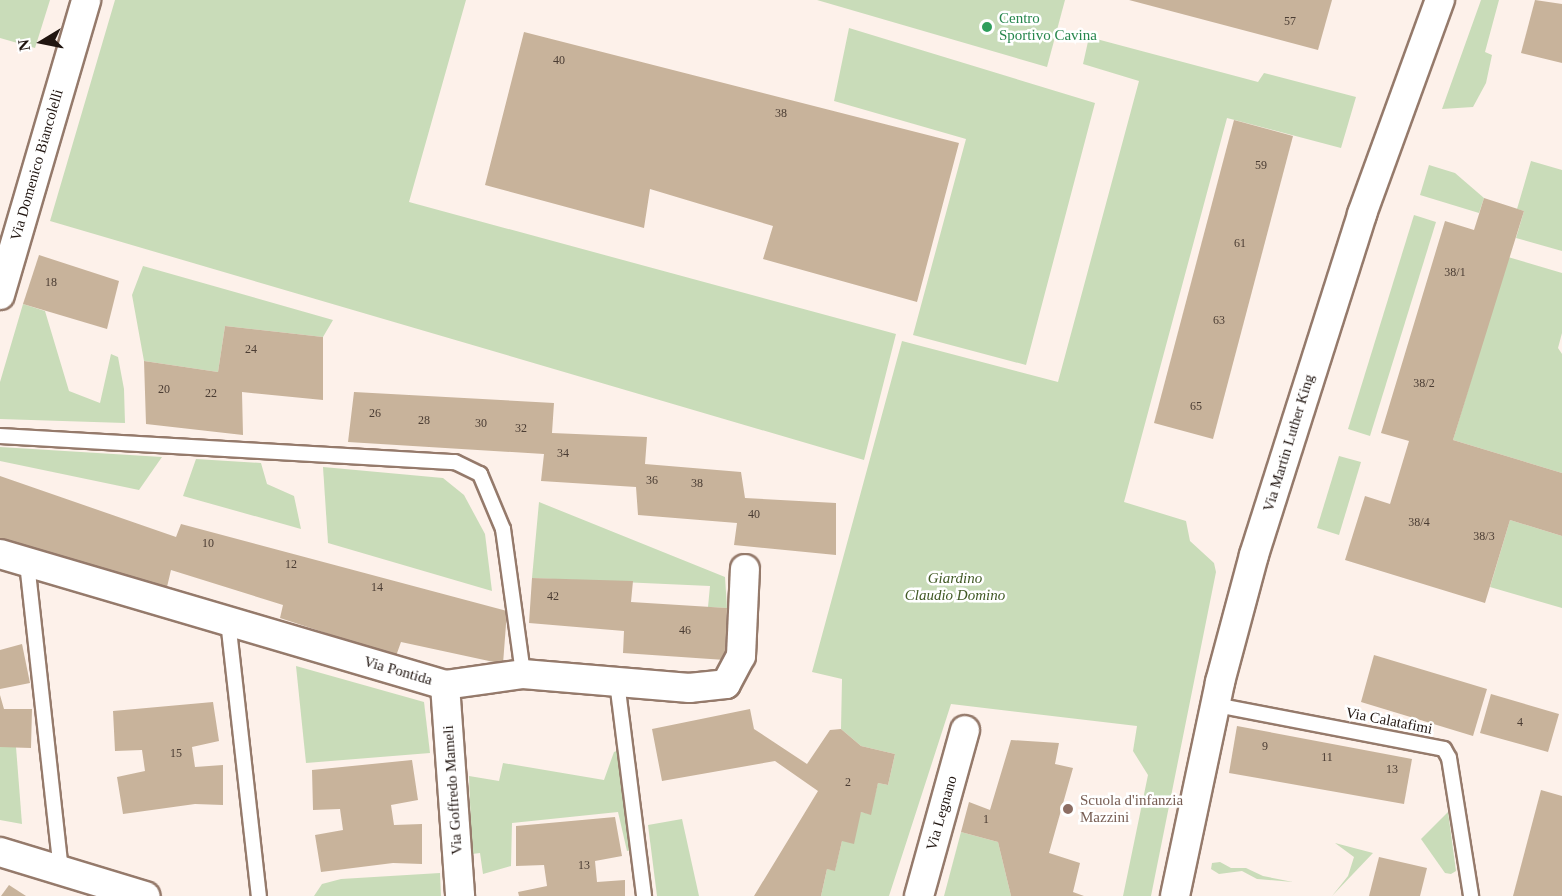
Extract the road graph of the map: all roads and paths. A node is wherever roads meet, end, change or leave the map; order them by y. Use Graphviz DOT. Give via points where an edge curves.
graph roads {
  1 [pos="86,0"];
  2 [pos="1440,0"];
  3 [pos="0,295"];
  4 [pos="0,436"];
  5 [pos="0,554"];
  6 [pos="27,563"];
  7 [pos="745,569"];
  8 [pos="228,621"];
  9 [pos="523,674"];
  10 [pos="617,682"];
  11 [pos="446,685"];
  12 [pos="1216,705"];
  13 [pos="965,730"];
  14 [pos="7,856"];
  15 [pos="61,872"];
  16 [pos="145,896"];
  17 [pos="259,896"];
  18 [pos="460,896"];
  19 [pos="644,896"];
  20 [pos="919,896"];
  21 [pos="1175,896"];
  22 [pos="1471,896"];
  1 -- 3 [label="street, Via Domenico Biancolelli"];
  2 -- 12 [label="street, Via Martin Luther King" via="1362,214 1299,412 1240,604"];
  4 -- 9 [label="lane" via="455,462 480,474 503,529"];
  5 -- 6 [label="street, Via Pontida"];
  6 -- 8 [label="street, Via Pontida"];
  6 -- 15 [label="lane"];
  7 -- 10 [label="street, Via Pontida" via="741,656 726,684 689,688"];
  8 -- 11 [label="street, Via Pontida"];
  8 -- 17 [label="lane"];
  9 -- 10 [label="street, Via Pontida"];
  9 -- 11 [label="street, Via Pontida"];
  10 -- 19 [label="lane"];
  11 -- 18 [label="street, Via Goffredo Mameli"];
  12 -- 21 [label="street, Via Martin Luther King"];
  12 -- 22 [label="lane, Via Calatafimi" via="1444,749"];
  13 -- 20 [label="street, Via Legnano"];
  14 -- 15 [label="street"];
  15 -- 16 [label="street"];
}
